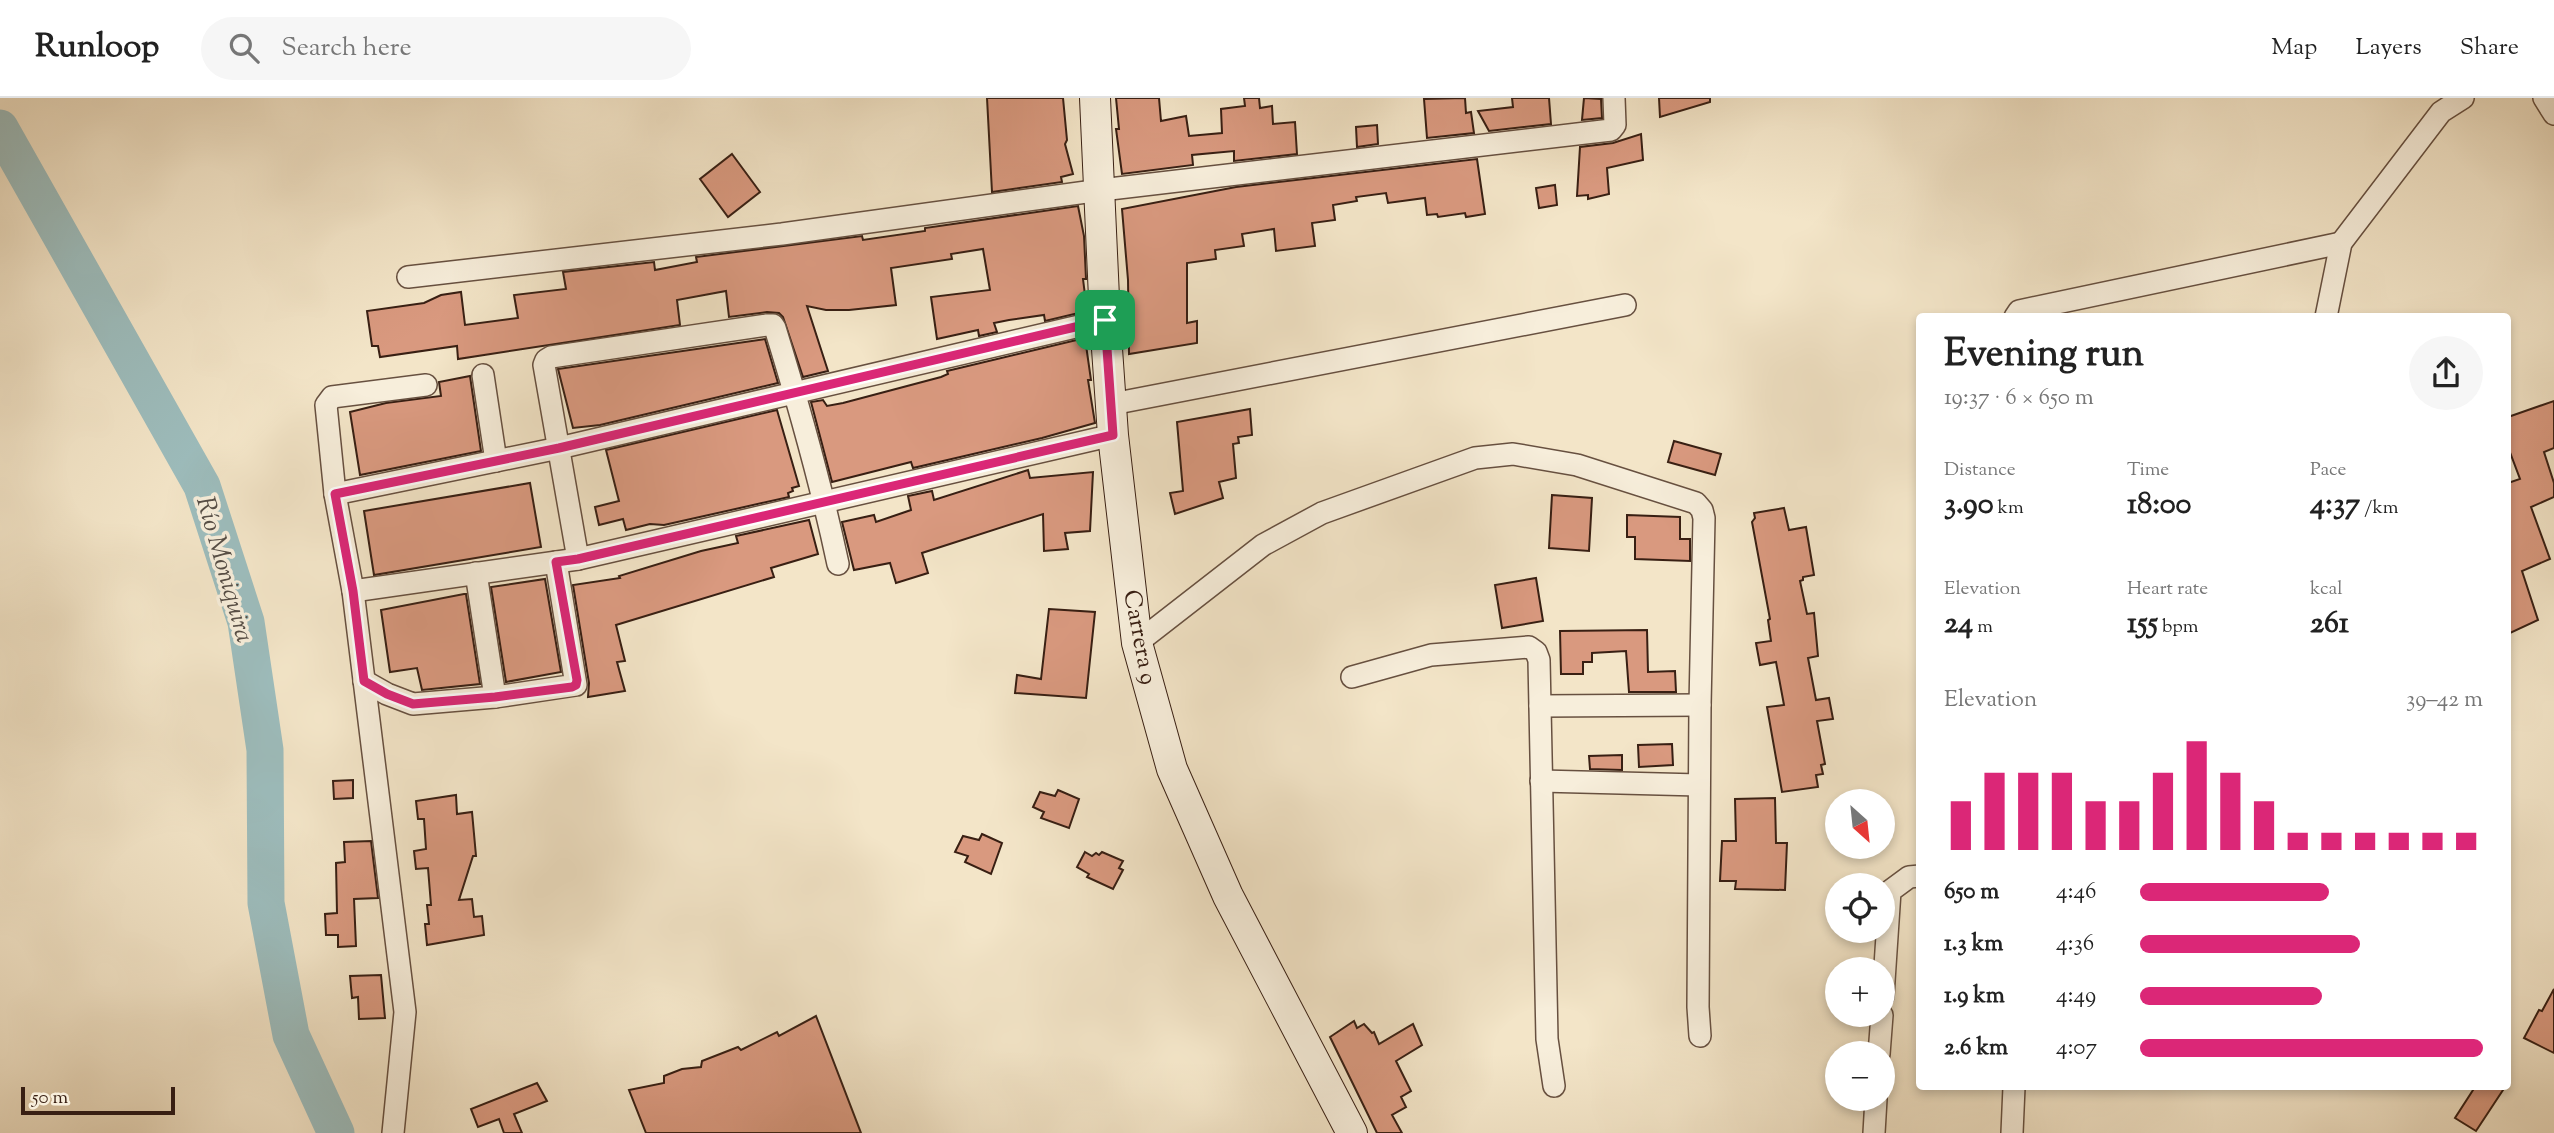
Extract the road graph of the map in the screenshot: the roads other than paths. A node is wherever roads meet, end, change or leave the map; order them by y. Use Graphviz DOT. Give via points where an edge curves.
graph roads {
  1 [pos="1095,98"];
  2 [pos="1614,98"];
  3 [pos="2463,98"];
  4 [pos="2544,98"];
  5 [pos="2554,114"];
  6 [pos="1101,190"];
  7 [pos="2341,243"];
  8 [pos="408,277"];
  9 [pos="1625,305"];
  10 [pos="2018,313"];
  11 [pos="2327,313"];
  12 [pos="1105,320"];
  13 [pos="483,375"];
  14 [pos="426,385"];
  15 [pos="795,392"];
  16 [pos="1112,404"];
  17 [pos="1113,435"];
  18 [pos="559,448"];
  19 [pos="496,461"];
  20 [pos="335,494"];
  21 [pos="825,502"];
  22 [pos="578,559"];
  23 [pos="556,562"];
  24 [pos="838,564"];
  25 [pos="476,573"];
  26 [pos="353,591"];
  27 [pos="1137,643"];
  28 [pos="1352,677"];
  29 [pos="364,681"];
  30 [pos="495,697"];
  31 [pos="1700,705"];
  32 [pos="1540,706"];
  33 [pos="1541,781"];
  34 [pos="1699,785"];
  35 [pos="1916,876"];
  36 [pos="1886,957"];
  37 [pos="1700,1036"];
  38 [pos="1554,1086"];
  39 [pos="2014,1090"];
  40 [pos="1875,1111"];
  41 [pos="393,1133"];
  42 [pos="1352,1133"];
  43 [pos="1874,1133"];
  44 [pos="2012,1133"];
  1 -- 6 [label="main road, Carrera 9"];
  2 -- 6 [label="street" via="1611,131"];
  3 -- 7 [label="street" via="2441,112"];
  4 -- 5 [label="street"];
  6 -- 8 [label="street" via="782,234"];
  6 -- 12 [label="main road, Carrera 9"];
  7 -- 10 [label="street"];
  7 -- 11 [label="street"];
  9 -- 16 [label="street"];
  12 -- 15 [label="street"];
  12 -- 16 [label="main road, Carrera 9"];
  13 -- 19 [label="street"];
  14 -- 20 [label="street" via="327,400"];
  15 -- 18 [label="street"];
  15 -- 18 [label="street" via="773,325 551,357 544,365"];
  15 -- 21 [label="street"];
  16 -- 17 [label="main road, Carrera 9"];
  17 -- 21 [label="street"];
  17 -- 27 [label="main road, Carrera 9"];
  18 -- 19 [label="street"];
  18 -- 22 [label="street"];
  19 -- 20 [label="street"];
  20 -- 26 [label="street"];
  21 -- 22 [label="street"];
  21 -- 24 [label="street"];
  22 -- 23 [label="street"];
  23 -- 25 [label="street"];
  23 -- 30 [label="street" via="576,685"];
  25 -- 26 [label="street"];
  25 -- 30 [label="street"];
  26 -- 29 [label="street"];
  27 -- 31 [label="street" via="1263,545 1322,513 1475,458 1513,454 1577,465 1696,503 1702,510"];
  27 -- 42 [label="main road, Carrera 9" via="1171,769 1228,896"];
  28 -- 32 [label="street" via="1432,655 1529,647 1539,660"];
  29 -- 30 [label="street" via="413,704"];
  29 -- 41 [label="street" via="405,1012"];
  31 -- 32 [label="street"];
  31 -- 34 [label="street"];
  32 -- 33 [label="street"];
  33 -- 34 [label="street"];
  33 -- 38 [label="street" via="1547,1039"];
  34 -- 37 [label="street"];
  35 -- 36 [label="street" via="1890,891"];
  39 -- 44 [label="street"];
  40 -- 43 [label="street"];
}
